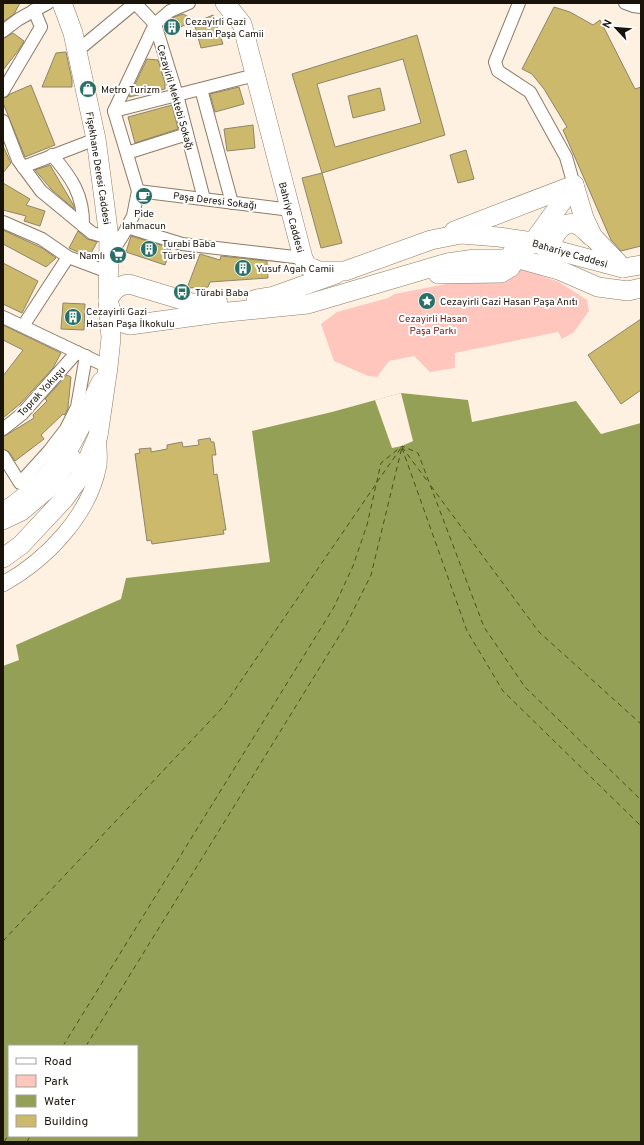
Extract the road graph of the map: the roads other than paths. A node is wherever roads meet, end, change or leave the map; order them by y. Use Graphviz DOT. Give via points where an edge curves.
graph roads {
  1 [pos="48,3"];
  2 [pos="62,3"];
  3 [pos="135,3"];
  4 [pos="189,3"];
  5 [pos="225,3"];
  6 [pos="519,3"];
  7 [pos="633,5"];
  8 [pos="34,10"];
  9 [pos="641,17"];
  10 [pos="155,24"];
  11 [pos="3,31"];
  12 [pos="77,51"];
  13 [pos="255,75"];
  14 [pos="201,89"];
  15 [pos="3,91"];
  16 [pos="177,95"];
  17 [pos="114,111"];
  18 [pos="3,122"];
  19 [pos="187,134"];
  20 [pos="96,139"];
  21 [pos="127,153"];
  22 [pos="52,155"];
  23 [pos="23,167"];
  24 [pos="574,185"];
  25 [pos="138,191"];
  26 [pos="204,199"];
  27 [pos="232,203"];
  28 [pos="291,210"];
  29 [pos="3,222"];
  30 [pos="83,226"];
  31 [pos="127,227"];
  32 [pos="499,237"];
  33 [pos="593,237"];
  34 [pos="431,240"];
  35 [pos="541,245"];
  36 [pos="109,255"];
  37 [pos="68,257"];
  38 [pos="303,258"];
  39 [pos="514,259"];
  40 [pos="632,266"];
  41 [pos="559,270"];
  42 [pos="344,271"];
  43 [pos="641,288"];
  44 [pos="108,301"];
  45 [pos="3,317"];
  46 [pos="130,325"];
  47 [pos="23,326"];
  48 [pos="110,338"];
  49 [pos="82,354"];
  50 [pos="108,367"];
  51 [pos="98,387"];
  52 [pos="3,429"];
  53 [pos="98,436"];
  54 [pos="3,456"];
  55 [pos="3,513"];
  56 [pos="3,522"];
  57 [pos="3,558"];
  58 [pos="3,584"];
  1 -- 8 [label="street"];
  2 -- 12 [label="main road, Fişekhane Deresi Caddesi"];
  3 -- 10 [label="street, Cezayirli Mektebi Sokağı"];
  3 -- 12 [label="street"];
  4 -- 10 [label="street" via="170,11"];
  5 -- 13 [label="main road, Bahriye Caddesi" via="242,24"];
  6 -- 24 [label="street" via="495,62 498,71 530,92 566,157"];
  7 -- 9 [label="street"];
  8 -- 11 [label="street"];
  8 -- 15 [label="street" via="42,27"];
  10 -- 16 [label="street, Cezayirli Mektebi Sokağı"];
  10 -- 17 [label="street"];
  12 -- 20 [label="main road, Fişekhane Deresi Caddesi"];
  13 -- 14 [label="street"];
  13 -- 28 [label="main road, Bahriye Caddesi"];
  14 -- 16 [label="street"];
  14 -- 27 [label="street"];
  16 -- 17 [label="street"];
  16 -- 19 [label="street, Cezayirli Mektebi Sokağı"];
  17 -- 21 [label="street"];
  18 -- 23 [label="street"];
  19 -- 21 [label="street"];
  19 -- 26 [label="street, Cezayirli Mektebi Sokağı"];
  20 -- 22 [label="street"];
  20 -- 36 [label="main road, Fişekhane Deresi Caddesi"];
  21 -- 25 [label="street"];
  22 -- 23 [label="street"];
  22 -- 30 [label="street" via="70,177 79,196 84,214"];
  23 -- 30 [label="street" via="41,191"];
  24 -- 33 [label="main road"];
  24 -- 34 [label="main road"];
  24 -- 35 [label="main road"];
  25 -- 26 [label="street, Paşa Deresi Sokağı"];
  25 -- 31 [label="street" via="133,216"];
  26 -- 27 [label="street, Paşa Deresi Sokağı"];
  27 -- 28 [label="street, Paşa Deresi Sokağı"];
  28 -- 38 [label="main road, Bahriye Caddesi"];
  29 -- 37 [label="street" via="42,240"];
  30 -- 36 [label="street" via="92,233"];
  31 -- 36 [label="street"];
  31 -- 38 [label="street" via="182,244"];
  32 -- 34 [label="main road, Bahriye Caddesi" via="461,234"];
  32 -- 35 [label="main road, Bahariye Caddesi"];
  32 -- 39 [label="main road" via="511,249"];
  33 -- 35 [label="main road" via="578,225 566,224"];
  33 -- 40 [label="main road"];
  34 -- 42 [label="main road, Bahriye Caddesi"];
  35 -- 39 [label="main road"];
  35 -- 40 [label="main road, Bahariye Caddesi"];
  35 -- 41 [label="main road"];
  36 -- 37 [label="street"];
  36 -- 44 [label="main road, Fişekhane Deresi Caddesi"];
  37 -- 47 [label="street"];
  38 -- 42 [label="main road, Bahriye Caddesi" via="307,266 319,271"];
  39 -- 41 [label="main road" via="543,264"];
  39 -- 46 [label="main road" via="454,262 308,304"];
  41 -- 43 [label="main road" via="598,287 628,291"];
  42 -- 44 [label="main road" via="274,296 212,304 192,303 129,284 115,289"];
  44 -- 46 [label="main road" via="115,320"];
  44 -- 48 [label="main road, Fişekhane Deresi Caddesi"];
  45 -- 47 [label="street"];
  46 -- 48 [label="main road"];
  47 -- 49 [label="street"];
  48 -- 50 [label="main road, Fişekhane Deresi Caddesi"];
  49 -- 50 [label="street"];
  49 -- 52 [label="street, Toprak Yokuşu" via="22,414"];
  49 -- 54 [label="street" via="77,407 49,451 20,483"];
  50 -- 51 [label="main road"];
  50 -- 53 [label="main road, Fişekhane Deresi Caddesi"];
  51 -- 55 [label="main road" via="71,444 58,464 32,492"];
  51 -- 56 [label="street" via="87,431 52,488 22,512"];
  53 -- 57 [label="main road, Fişekhane Deresi Caddesi" via="80,477 64,499 21,545"];
  53 -- 58 [label="street" via="99,463 96,478 75,520 37,560"];
}
